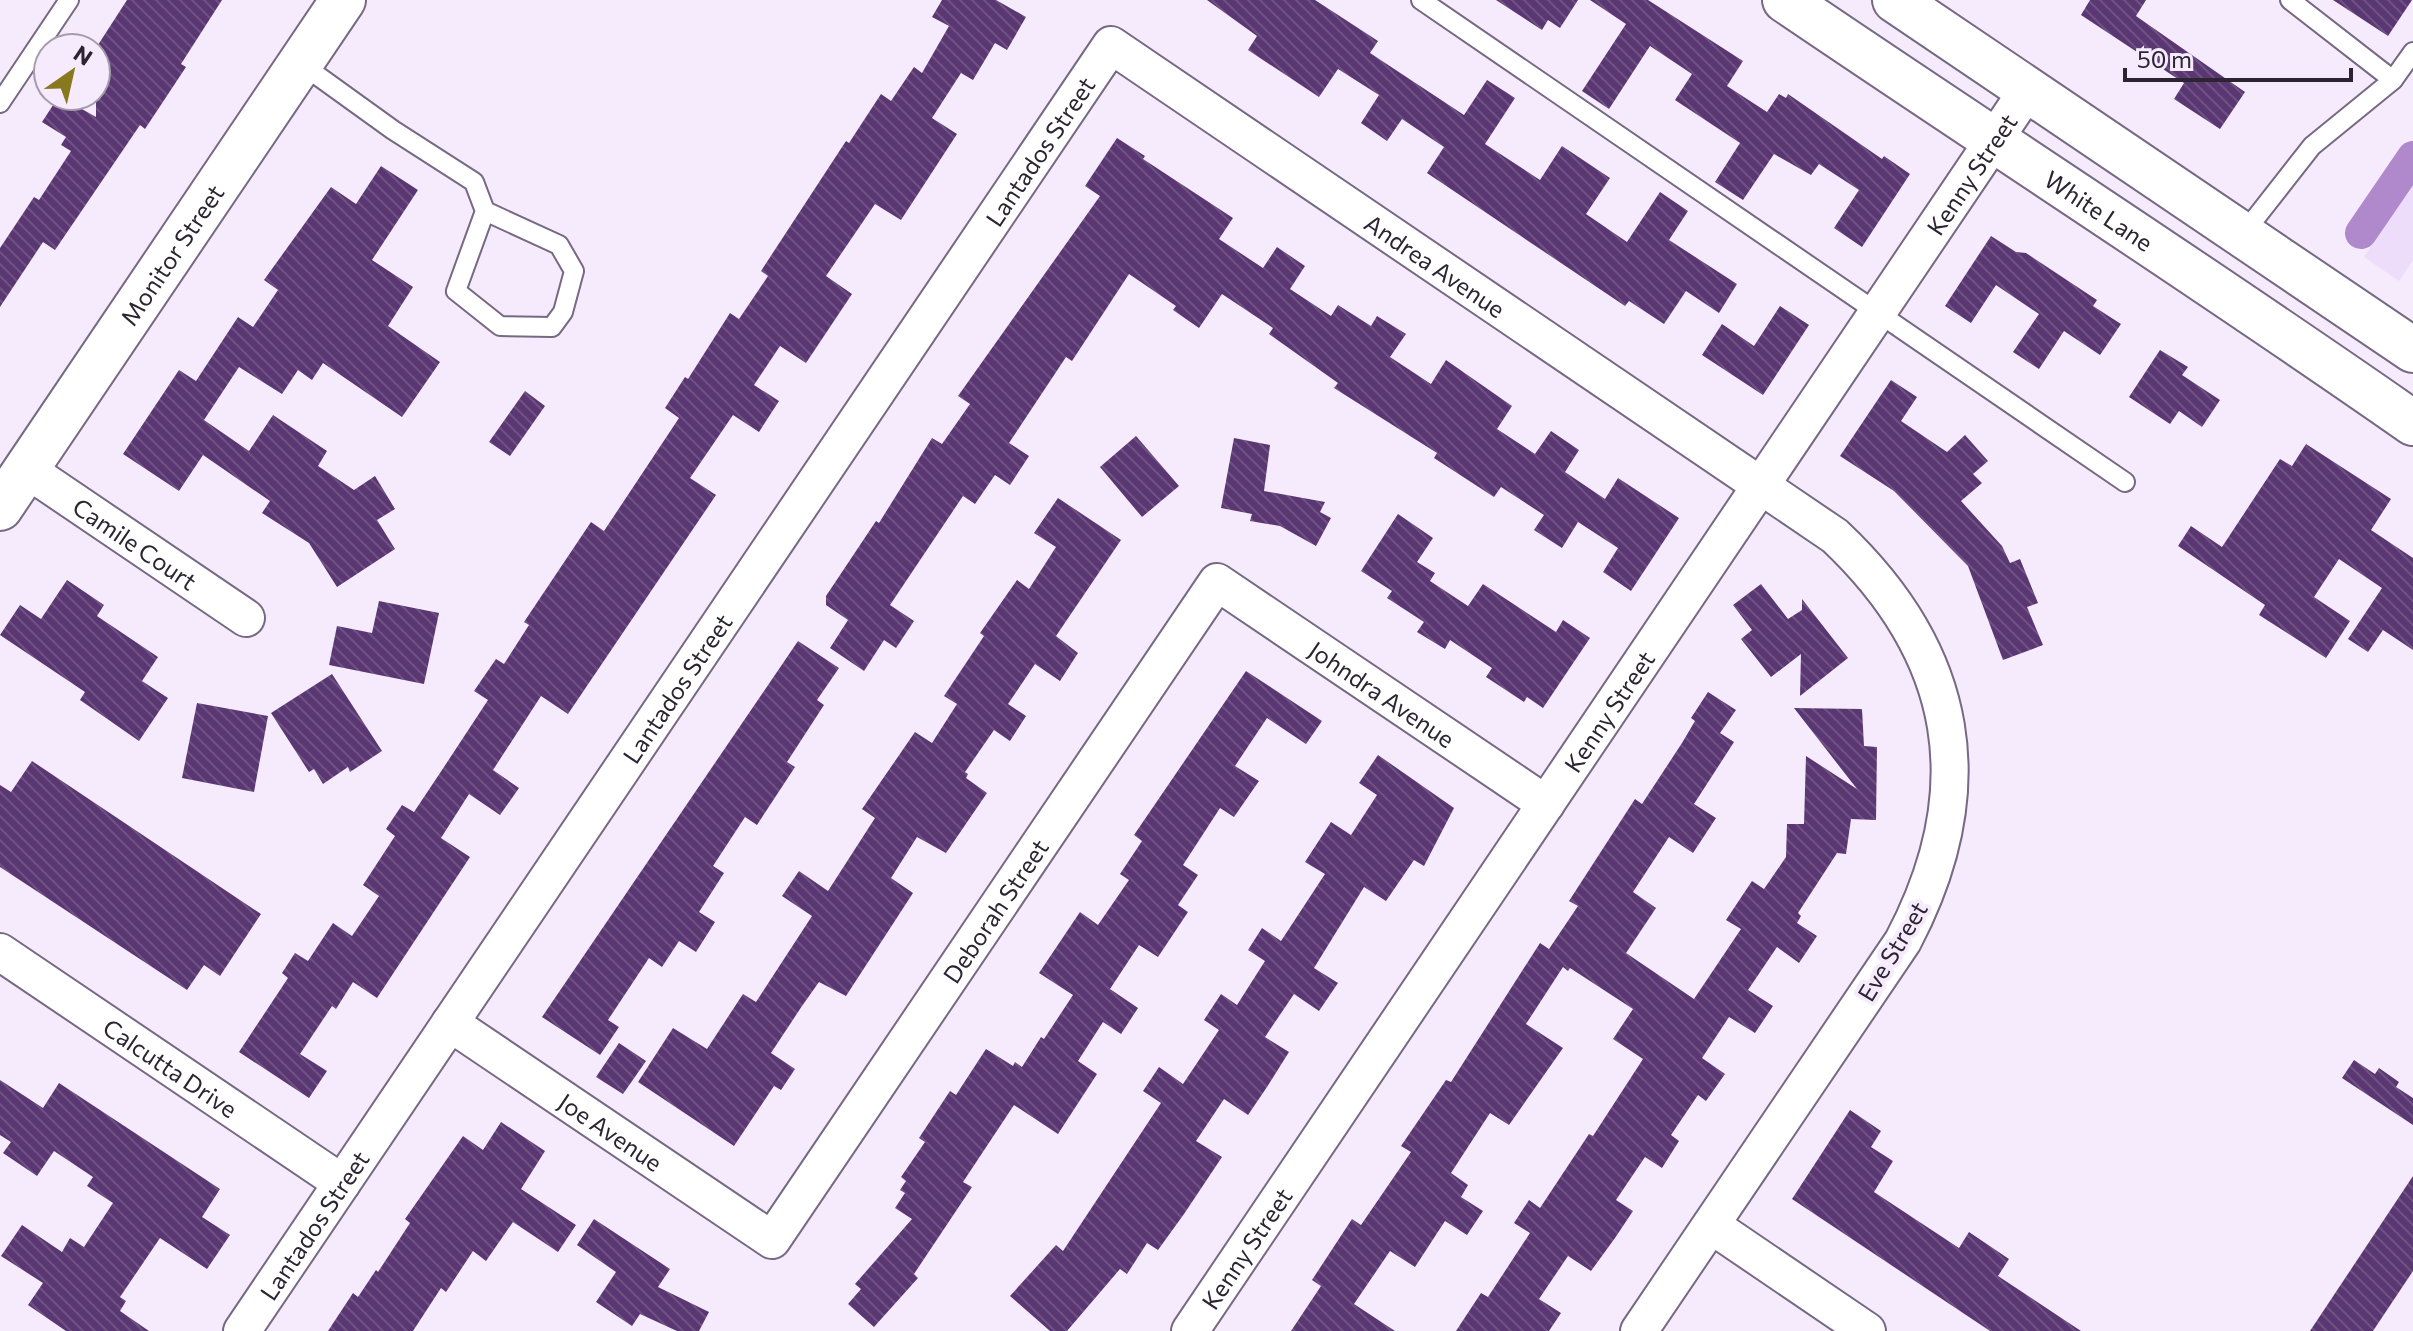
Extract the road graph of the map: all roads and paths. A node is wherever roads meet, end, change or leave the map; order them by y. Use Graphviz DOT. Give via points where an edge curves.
graph roads {
  1 [pos="69,0"];
  2 [pos="343,0"];
  3 [pos="1421,0"];
  4 [pos="1785,0"];
  5 [pos="1895,0"];
  6 [pos="2290,0"];
  7 [pos="1111,45"];
  8 [pos="2413,52"];
  9 [pos="300,63"];
  10 [pos="2393,80"];
  11 [pos="2027,91"];
  12 [pos="0,103"];
  13 [pos="1993,142"];
  14 [pos="485,211"];
  15 [pos="2243,234"];
  16 [pos="1878,312"];
  17 [pos="2413,350"];
  18 [pos="2413,423"];
  19 [pos="26,469"];
  20 [pos="2125,482"];
  21 [pos="1762,484"];
  22 [pos="0,508"];
  23 [pos="1217,582"];
  24 [pos="246,618"];
  25 [pos="1546,804"];
  26 [pos="0,952"];
  27 [pos="450,1023"];
  28 [pos="342,1183"];
  29 [pos="1711,1225"];
  30 [pos="772,1240"];
  31 [pos="242,1331"];
  32 [pos="1190,1331"];
  33 [pos="1639,1331"];
  34 [pos="1867,1331"];
  1 -- 12 [label="lane"];
  2 -- 9 [label="main road, Monitor Street"];
  3 -- 16 [label="lane"];
  4 -- 13 [label="main road, White Lane"];
  5 -- 11 [label="main road"];
  6 -- 10 [label="lane"];
  7 -- 21 [label="street, Andrea Avenue"];
  7 -- 27 [label="street, Lantados Street"];
  8 -- 10 [label="lane"];
  9 -- 14 [label="lane" via="474,182"];
  9 -- 19 [label="main road, Monitor Street"];
  10 -- 15 [label="lane" via="2312,146"];
  11 -- 13 [label="street, Kenny Street"];
  11 -- 15 [label="main road"];
  13 -- 16 [label="street, Kenny Street"];
  13 -- 18 [label="main road, White Lane" via="2213,283"];
  14 -- 14 [label="lane" via="456,291 500,326 552,327 563,312 574,271 559,245"];
  15 -- 17 [label="main road"];
  16 -- 20 [label="lane"];
  16 -- 21 [label="street, Kenny Street"];
  19 -- 22 [label="main road, Monitor Street"];
  19 -- 24 [label="street, Camile Court"];
  21 -- 25 [label="street, Kenny Street"];
  21 -- 29 [label="street, Eve Street" via="1835,536 1897,603 1921,646 1944,717 1950,766 1947,814 1941,852 1903,941"];
  23 -- 25 [label="street, Johndra Avenue"];
  23 -- 30 [label="street, Deborah Street"];
  25 -- 32 [label="street, Kenny Street"];
  26 -- 28 [label="street, Calcutta Drive"];
  27 -- 28 [label="street, Lantados Street"];
  27 -- 30 [label="street, Joe Avenue"];
  28 -- 31 [label="street, Lantados Street"];
  29 -- 33 [label="street, Eve Street"];
  29 -- 34 [label="street"];
}
